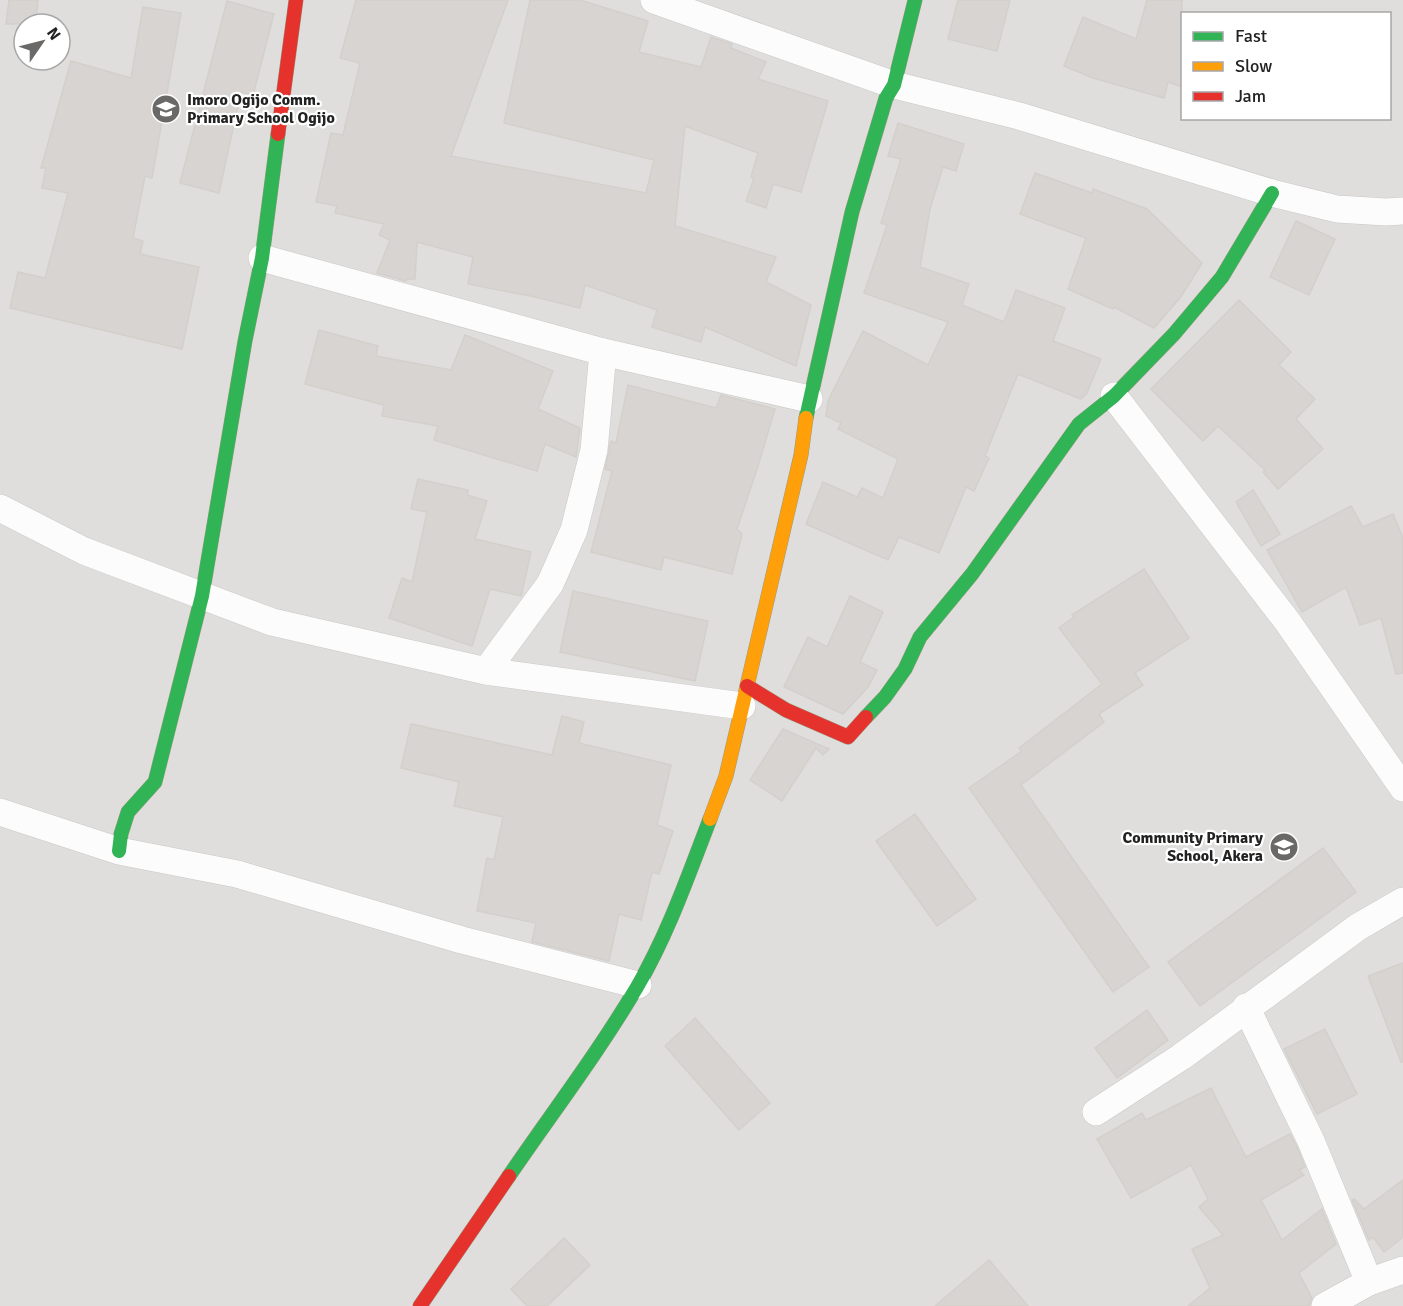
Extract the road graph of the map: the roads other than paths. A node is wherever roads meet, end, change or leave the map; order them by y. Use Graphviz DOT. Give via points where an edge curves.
graph roads {
  1 [pos="296,0"];
  2 [pos="654,0"];
  3 [pos="915,0"];
  4 [pos="894,85"];
  5 [pos="1272,193"];
  6 [pos="1403,211"];
  7 [pos="262,258"];
  8 [pos="603,352"];
  9 [pos="1114,396"];
  10 [pos="809,399"];
  11 [pos="0,508"];
  12 [pos="202,596"];
  13 [pos="486,671"];
  14 [pos="744,696"];
  15 [pos="1403,788"];
  16 [pos="0,812"];
  17 [pos="119,850"];
  18 [pos="1403,901"];
  19 [pos="638,986"];
  20 [pos="1246,1007"];
  21 [pos="1096,1112"];
  22 [pos="1403,1270"];
  23 [pos="1369,1282"];
  24 [pos="420,1306"];
  25 [pos="1325,1306"];
  1 -- 7 [label="street"];
  2 -- 4 [label="street"];
  3 -- 4 [label="street"];
  4 -- 5 [label="street" via="1019,116"];
  4 -- 10 [label="street" via="886,98 852,212"];
  5 -- 6 [label="street" via="1337,209"];
  5 -- 9 [label="street" via="1222,278"];
  7 -- 8 [label="street"];
  7 -- 12 [label="street"];
  8 -- 10 [label="street"];
  8 -- 13 [label="street" via="594,450 574,530 550,584"];
  9 -- 14 [label="street" via="1079,424 972,574 920,636 905,669 885,697 848,737"];
  9 -- 15 [label="street" via="1287,621"];
  10 -- 14 [label="street" via="801,455"];
  11 -- 12 [label="street" via="84,551"];
  12 -- 13 [label="street" via="272,622"];
  12 -- 17 [label="street" via="155,782 128,812"];
  13 -- 14 [label="street"];
  14 -- 19 [label="street" via="726,776 674,912"];
  16 -- 17 [label="street"];
  17 -- 19 [label="street" via="237,874 462,940"];
  18 -- 20 [label="street" via="1358,927"];
  19 -- 24 [label="street"];
  20 -- 21 [label="street" via="1181,1057"];
  20 -- 23 [label="street" via="1311,1141"];
  22 -- 23 [label="street"];
  23 -- 25 [label="street"];
}
